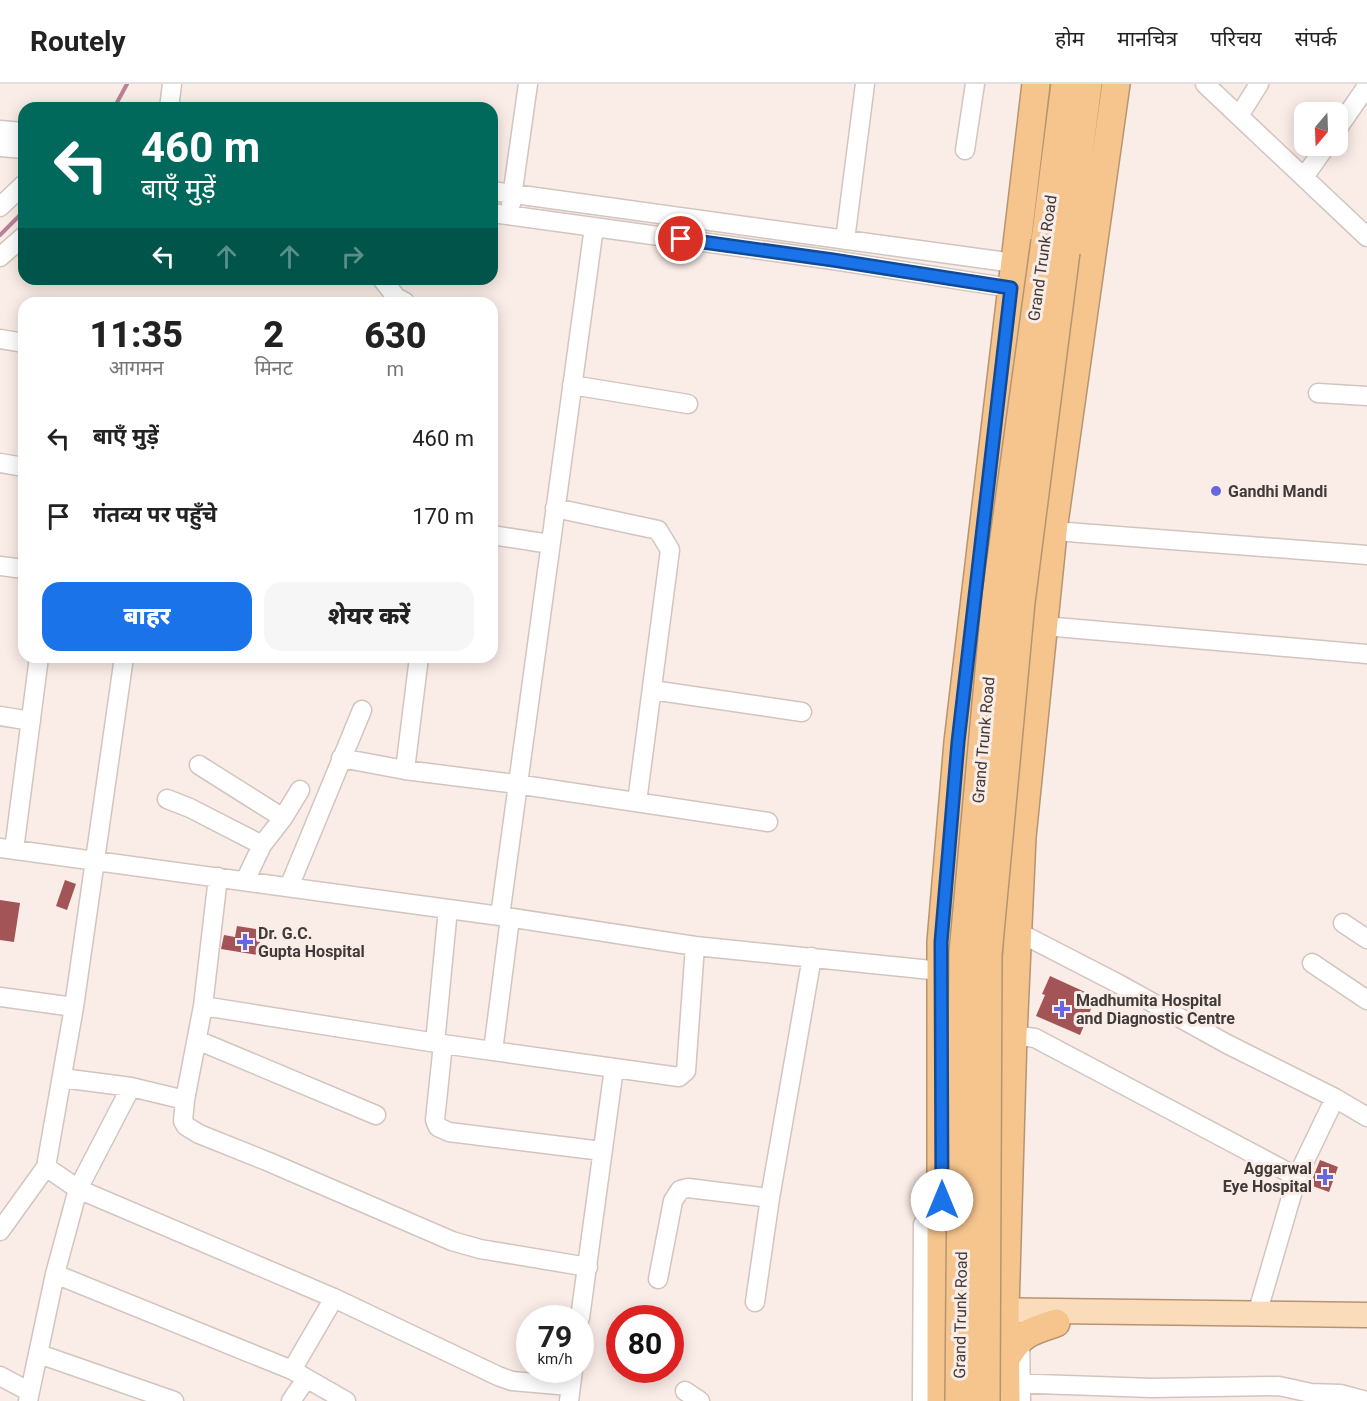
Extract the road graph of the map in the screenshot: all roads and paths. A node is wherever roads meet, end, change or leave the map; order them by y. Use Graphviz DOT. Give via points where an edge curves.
graph roads {
  1 [pos="172,84"];
  2 [pos="528,84"];
  3 [pos="865,84"];
  4 [pos="975,84"];
  5 [pos="1036,84"];
  6 [pos="1065,84"];
  7 [pos="1088,84"];
  8 [pos="1116,84"];
  9 [pos="1204,84"];
  10 [pos="1259,84"];
  11 [pos="1367,87"];
  12 [pos="170,102"];
  13 [pos="1348,114"];
  14 [pos="1239,116"];
  15 [pos="0,130"];
  16 [pos="18,132"];
  17 [pos="0,147"];
  18 [pos="18,148"];
  19 [pos="965,150"];
  20 [pos="1319,156"];
  21 [pos="1304,177"];
  22 [pos="18,190"];
  23 [pos="498,192"];
  24 [pos="512,194"];
  25 [pos="0,207"];
  26 [pos="501,214"];
  27 [pos="594,227"];
  28 [pos="1367,237"];
  29 [pos="845,240"];
  30 [pos="18,241"];
  31 [pos="1056,247"];
  32 [pos="0,257"];
  33 [pos="1013,276"];
  34 [pos="387,285"];
  35 [pos="396,297"];
  36 [pos="0,339"];
  37 [pos="18,342"];
  38 [pos="572,385"];
  39 [pos="1318,393"];
  40 [pos="1367,396"];
  41 [pos="688,404"];
  42 [pos="0,463"];
  43 [pos="18,465"];
  44 [pos="555,508"];
  45 [pos="1054,531"];
  46 [pos="498,536"];
  47 [pos="550,544"];
  48 [pos="1367,555"];
  49 [pos="0,566"];
  50 [pos="18,568"];
  51 [pos="1044,626"];
  52 [pos="1367,654"];
  53 [pos="38,663"];
  54 [pos="123,663"];
  55 [pos="418,663"];
  56 [pos="652,690"];
  57 [pos="362,710"];
  58 [pos="802,712"];
  59 [pos="0,716"];
  60 [pos="31,721"];
  61 [pos="341,758"];
  62 [pos="199,765"];
  63 [pos="405,770"];
  64 [pos="516,784"];
  65 [pos="300,790"];
  66 [pos="167,799"];
  67 [pos="637,802"];
  68 [pos="283,818"];
  69 [pos="768,822"];
  70 [pos="8,825"];
  71 [pos="262,845"];
  72 [pos="7,849"];
  73 [pos="948,854"];
  74 [pos="1021,855"];
  75 [pos="96,861"];
  76 [pos="218,877"];
  77 [pos="245,881"];
  78 [pos="289,887"];
  79 [pos="448,909"];
  80 [pos="505,917"];
  81 [pos="1343,923"];
  82 [pos="1018,932"];
  83 [pos="1367,939"];
  84 [pos="695,946"];
  85 [pos="812,957"];
  86 [pos="1312,963"];
  87 [pos="941,971"];
  88 [pos="0,997"];
  89 [pos="1367,1000"];
  90 [pos="203,1006"];
  91 [pos="74,1007"];
  92 [pos="1013,1035"];
  93 [pos="197,1040"];
  94 [pos="439,1044"];
  95 [pos="493,1051"];
  96 [pos="614,1068"];
  97 [pos="62,1078"];
  98 [pos="131,1087"];
  99 [pos="1335,1098"];
  100 [pos="185,1100"];
  101 [pos="376,1115"];
  102 [pos="1367,1117"];
  103 [pos="602,1150"];
  104 [pos="46,1167"];
  105 [pos="1297,1177"];
  106 [pos="78,1189"];
  107 [pos="770,1198"];
  108 [pos="942,1200"];
  109 [pos="3,1222"];
  110 [pos="588,1266"];
  111 [pos="55,1274"];
  112 [pos="658,1279"];
  113 [pos="334,1298"];
  114 [pos="755,1302"];
  115 [pos="582,1305"];
  116 [pos="942,1310"];
  117 [pos="1257,1314"];
  118 [pos="1367,1315"];
  119 [pos="1056,1323"];
  120 [pos="1367,1327"];
  121 [pos="39,1354"];
  122 [pos="1012,1362"];
  123 [pos="299,1374"];
  124 [pos="0,1376"];
  125 [pos="570,1385"];
  126 [pos="685,1390"];
  127 [pos="132,1394"];
  128 [pos="29,1396"];
  129 [pos="174,1401"];
  130 [pos="291,1401"];
  131 [pos="346,1401"];
  132 [pos="700,1401"];
  133 [pos="922,1401"];
  134 [pos="941,1401"];
  135 [pos="959,1401"];
  136 [pos="986,1401"];
  137 [pos="1367,1401"];
  1 -- 12 [label="street"];
  2 -- 24 [label="street"];
  3 -- 29 [label="street"];
  4 -- 19 [label="street"];
  5 -- 33 [label="highway"];
  6 -- 31 [label="highway, Grand Trunk Road"];
  7 -- 31 [label="highway, Grand Trunk Road"];
  8 -- 45 [label="highway"];
  9 -- 14 [label="street"];
  10 -- 14 [label="street"];
  11 -- 13 [label="street"];
  14 -- 21 [label="street"];
  15 -- 16 [label="street"];
  17 -- 18 [label="street"];
  20 -- 21 [label="street"];
  21 -- 28 [label="street"];
  22 -- 25 [label="street"];
  23 -- 24 [label="street"];
  24 -- 26 [label="street"];
  24 -- 29 [label="street"];
  26 -- 27 [label="street"];
  27 -- 33 [label="street" via="833,260"];
  27 -- 38 [label="street"];
  29 -- 33 [label="street"];
  30 -- 32 [label="street"];
  31 -- 135 [label="highway, Grand Trunk Road, bridge" via="996,596 963,953"];
  31 -- 136 [label="highway, Grand Trunk Road, bridge" via="987,954"];
  33 -- 73 [label="highway"];
  34 -- 35 [label="street"];
  36 -- 37 [label="street"];
  38 -- 41 [label="street"];
  38 -- 44 [label="street"];
  39 -- 40 [label="street"];
  42 -- 43 [label="street"];
  44 -- 47 [label="street"];
  44 -- 56 [label="street" via="658,530 669,546"];
  45 -- 48 [label="street"];
  45 -- 51 [label="highway"];
  46 -- 47 [label="street"];
  47 -- 64 [label="street"];
  49 -- 50 [label="street"];
  51 -- 52 [label="street"];
  51 -- 74 [label="highway"];
  53 -- 60 [label="street"];
  54 -- 75 [label="street"];
  55 -- 63 [label="street"];
  56 -- 58 [label="street"];
  56 -- 67 [label="street"];
  57 -- 61 [label="street"];
  59 -- 60 [label="street"];
  60 -- 70 [label="street"];
  61 -- 63 [label="street"];
  61 -- 78 [label="street"];
  62 -- 68 [label="street"];
  63 -- 64 [label="street"];
  64 -- 67 [label="street"];
  64 -- 80 [label="street"];
  65 -- 68 [label="street"];
  66 -- 71 [label="street"];
  67 -- 69 [label="street"];
  68 -- 71 [label="street"];
  70 -- 72 [label="street"];
  71 -- 77 [label="street"];
  72 -- 75 [label="street"];
  73 -- 74 [label="highway"];
  73 -- 87 [label="highway"];
  74 -- 82 [label="highway"];
  75 -- 76 [label="street"];
  75 -- 91 [label="street"];
  76 -- 77 [label="street"];
  76 -- 90 [label="street"];
  77 -- 78 [label="street"];
  78 -- 79 [label="street"];
  79 -- 80 [label="street"];
  79 -- 94 [label="street"];
  80 -- 84 [label="street"];
  80 -- 95 [label="street"];
  81 -- 83 [label="street"];
  82 -- 92 [label="highway"];
  82 -- 99 [label="street"];
  84 -- 85 [label="street"];
  84 -- 96 [label="street" via="683,1076 673,1078"];
  85 -- 87 [label="street"];
  85 -- 107 [label="street"];
  86 -- 89 [label="street"];
  87 -- 108 [label="highway"];
  88 -- 91 [label="street"];
  90 -- 93 [label="street"];
  90 -- 94 [label="street"];
  91 -- 97 [label="street"];
  92 -- 105 [label="street" via="1035,1038"];
  92 -- 122 [label="highway"];
  93 -- 100 [label="street"];
  93 -- 101 [label="street"];
  94 -- 95 [label="street"];
  94 -- 103 [label="street" via="435,1120 442,1130"];
  95 -- 96 [label="street"];
  96 -- 103 [label="street"];
  97 -- 98 [label="street"];
  97 -- 104 [label="street"];
  98 -- 100 [label="street"];
  98 -- 106 [label="street"];
  99 -- 102 [label="street"];
  99 -- 105 [label="street"];
  100 -- 110 [label="street" via="183,1120 192,1130 452,1241"];
  103 -- 110 [label="street"];
  104 -- 106 [label="street"];
  104 -- 109 [label="street"];
  105 -- 117 [label="street"];
  106 -- 111 [label="street"];
  106 -- 113 [label="street"];
  107 -- 112 [label="street" via="680,1190 673,1201"];
  107 -- 114 [label="street"];
  108 -- 116 [label="highway"];
  108 -- 133 [label="street" via="923,1224"];
  110 -- 115 [label="street"];
  111 -- 121 [label="street"];
  111 -- 123 [label="street"];
  113 -- 123 [label="street"];
  113 -- 125 [label="street" via="498,1376 512,1381"];
  116 -- 122 [label="main road"];
  116 -- 134 [label="highway"];
  117 -- 118 [label="main road"];
  117 -- 122 [label="main road"];
  119 -- 120 [label="main road"];
  119 -- 122 [label="highway" via="1031,1331"];
  121 -- 127 [label="street"];
  121 -- 128 [label="street"];
  122 -- 137 [label="street" via="1152,1388 1279,1386"];
  123 -- 130 [label="street"];
  123 -- 131 [label="street"];
  124 -- 128 [label="street"];
  126 -- 132 [label="street"];
  127 -- 129 [label="street"];
}
